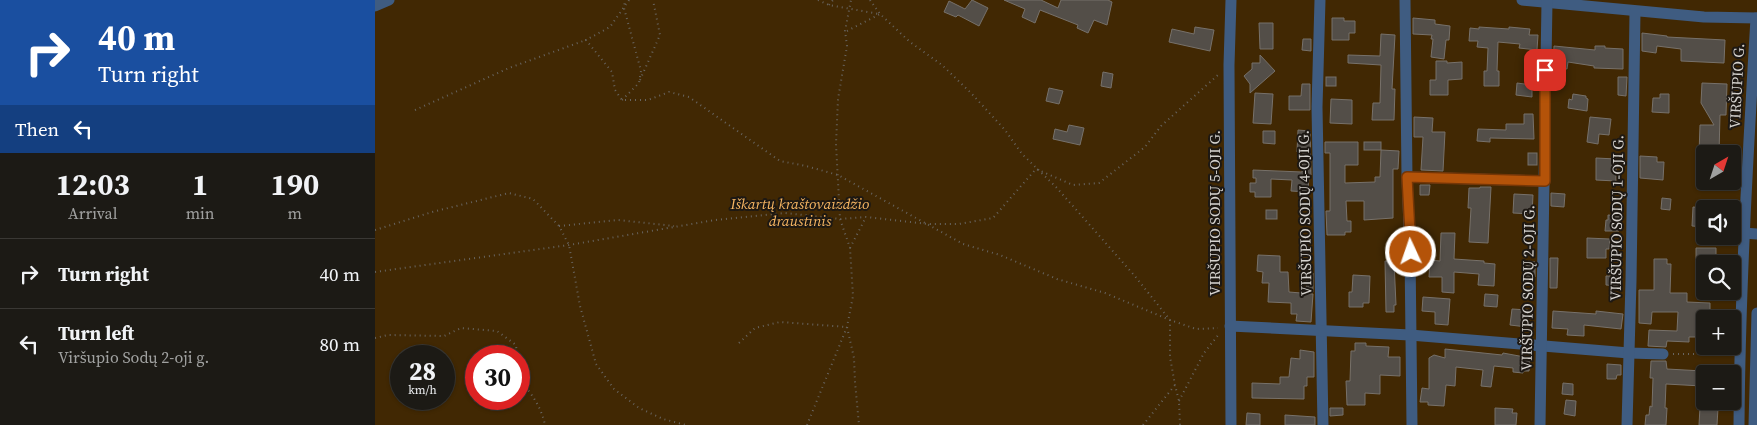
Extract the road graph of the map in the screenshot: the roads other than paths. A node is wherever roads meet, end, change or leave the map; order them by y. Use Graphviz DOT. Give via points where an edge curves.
graph roads {
  1 [pos="389,0"];
  2 [pos="1231,0"];
  3 [pos="1320,0"];
  4 [pos="1405,0"];
  5 [pos="1522,0"];
  6 [pos="1547,2"];
  7 [pos="375,6"];
  8 [pos="1635,12"];
  9 [pos="1756,18"];
  10 [pos="1407,177"];
  11 [pos="1545,181"];
  12 [pos="1744,233"];
  13 [pos="1757,234"];
  14 [pos="1757,313"];
  15 [pos="1228,327"];
  16 [pos="1322,330"];
  17 [pos="1410,335"];
  18 [pos="1756,339"];
  19 [pos="1543,346"];
  20 [pos="1629,353"];
  21 [pos="1663,354"];
  22 [pos="1231,425"];
  23 [pos="1323,425"];
  24 [pos="1412,425"];
  25 [pos="1541,425"];
  26 [pos="1627,425"];
  27 [pos="1739,425"];
  28 [pos="1754,425"];
  1 -- 7 [label="street"];
  2 -- 15 [label="street, VIRŠUPIO SODŲ 5-OJI G."];
  3 -- 16 [label="street, VIRŠUPIO SODŲ 4-OJI G." via="1317,108"];
  4 -- 10 [label="street"];
  5 -- 6 [label="street"];
  6 -- 8 [label="street"];
  6 -- 11 [label="street, VIRŠUPIO SODŲ 2-OJI G."];
  8 -- 9 [label="street"];
  8 -- 20 [label="street, VIRŠUPIO SODŲ 1-OJI G."];
  9 -- 12 [label="street, VIRŠUPIO G."];
  10 -- 11 [label="street"];
  10 -- 17 [label="street" via="1411,252"];
  11 -- 19 [label="street, VIRŠUPIO SODŲ 2-OJI G."];
  12 -- 13 [label="street"];
  12 -- 27 [label="street, VIRŠUPIO G."];
  14 -- 18 [label="street"];
  15 -- 16 [label="street"];
  15 -- 22 [label="street, VIRŠUPIO SODŲ 5-OJI G."];
  16 -- 17 [label="street"];
  16 -- 23 [label="street, VIRŠUPIO SODŲ 4-OJI G."];
  17 -- 19 [label="street"];
  17 -- 24 [label="street"];
  18 -- 28 [label="street"];
  19 -- 20 [label="street"];
  19 -- 25 [label="street, VIRŠUPIO SODŲ 2-OJI G."];
  20 -- 21 [label="street"];
  20 -- 26 [label="street, VIRŠUPIO SODŲ 1-OJI G."];
}
